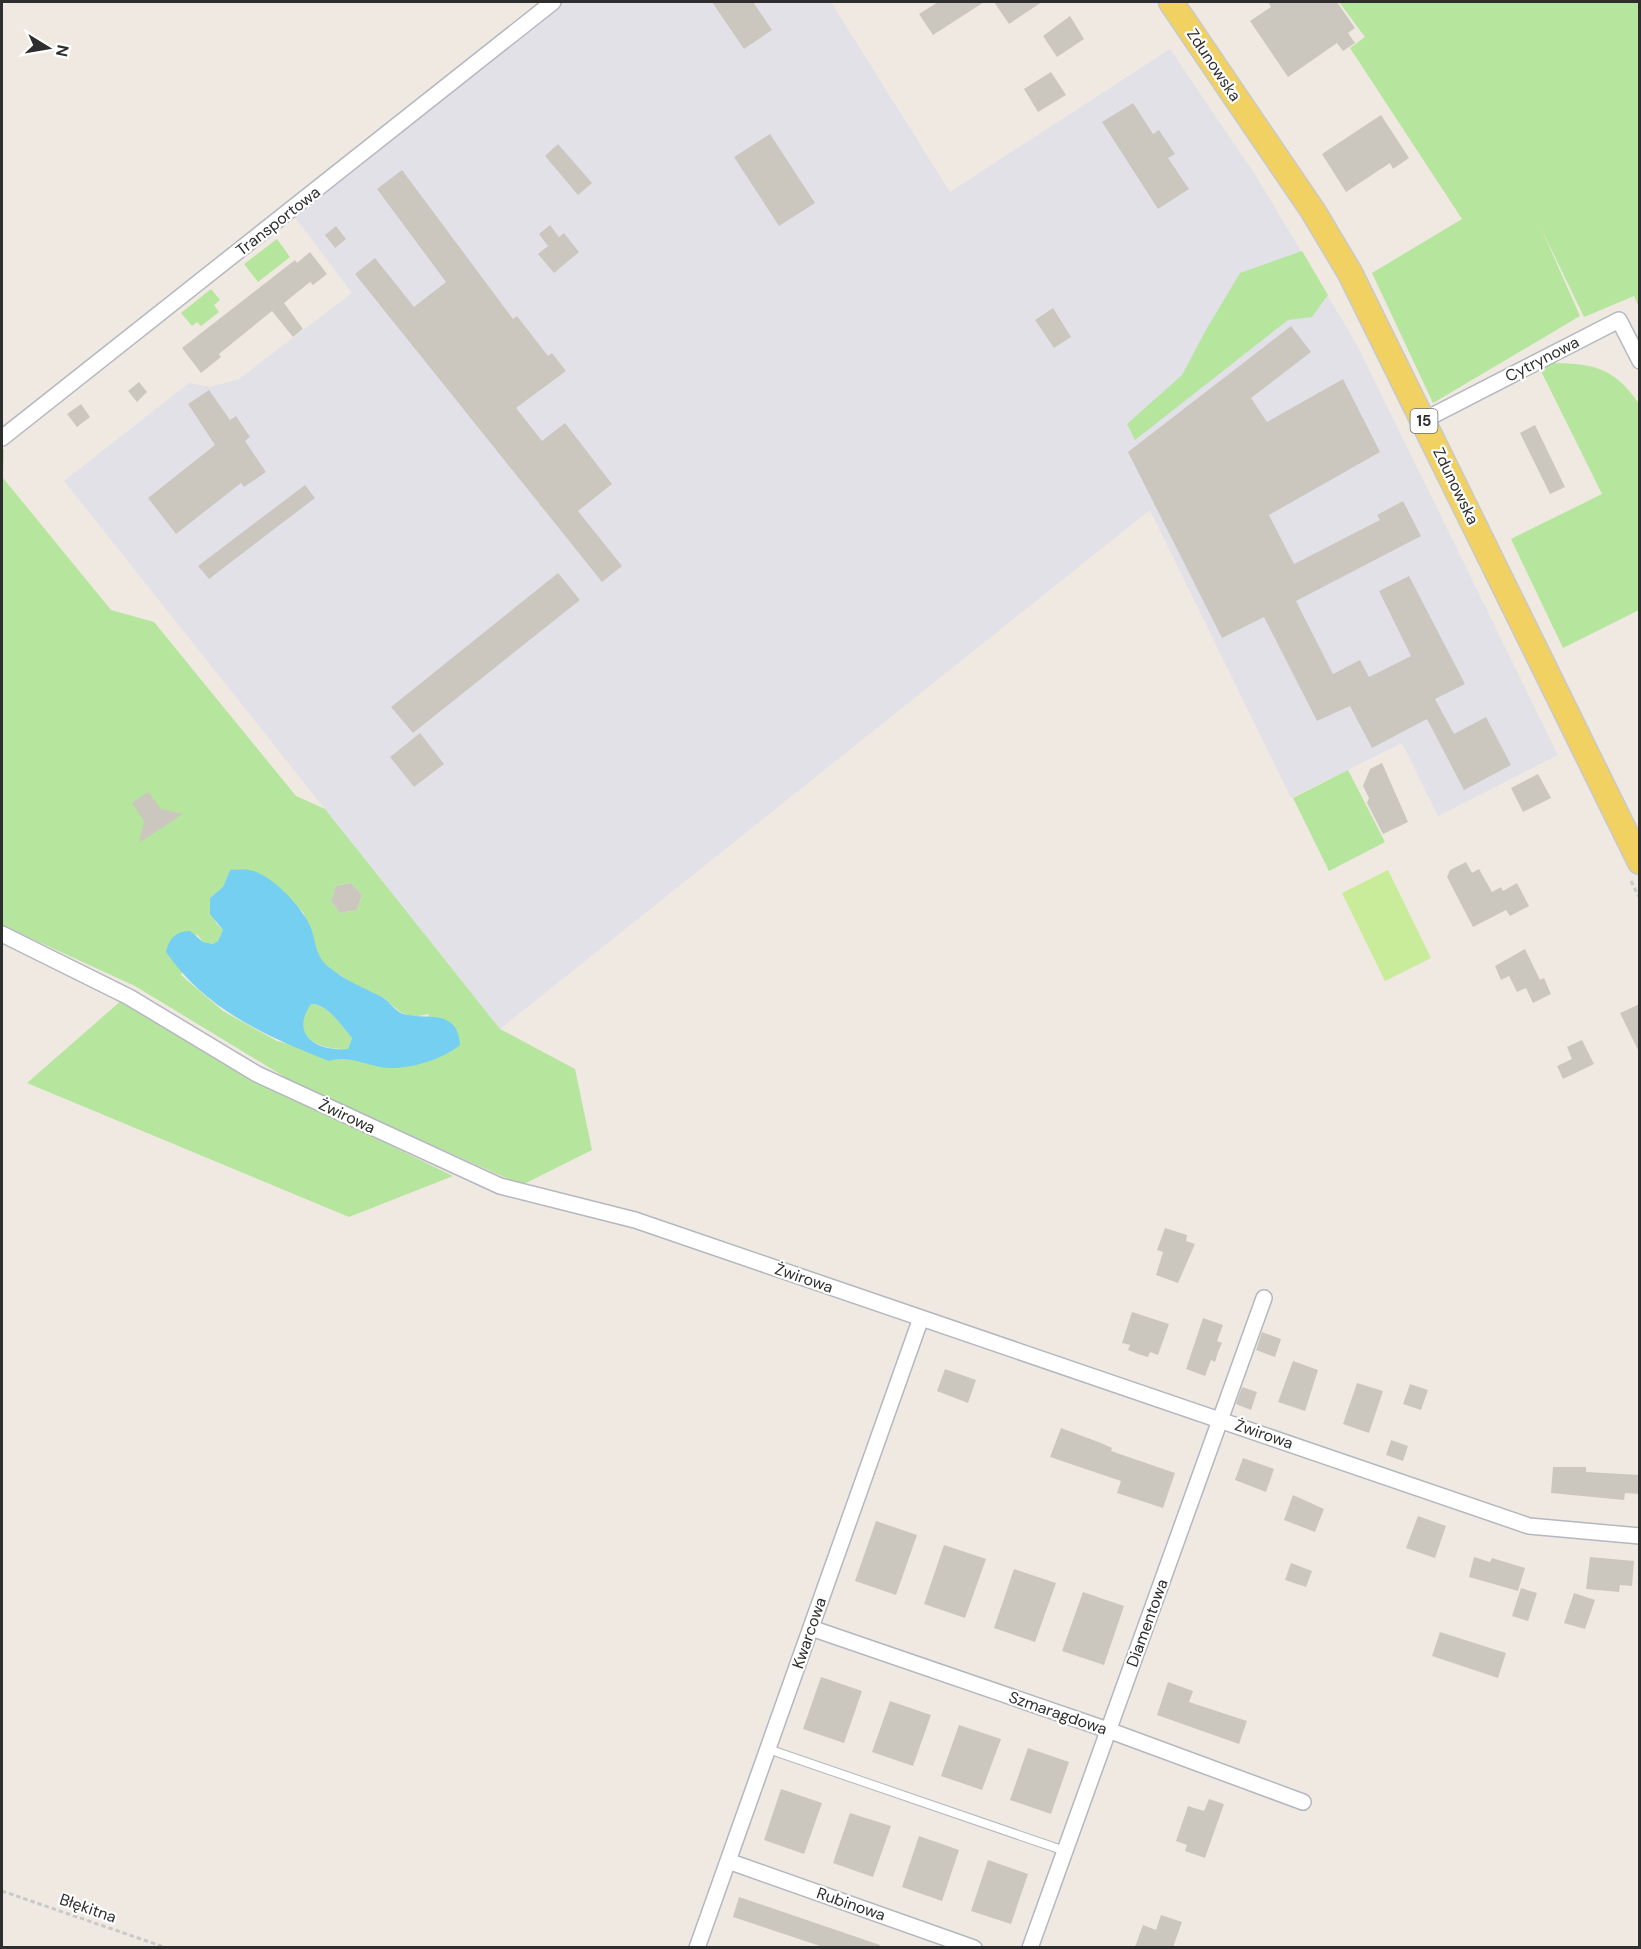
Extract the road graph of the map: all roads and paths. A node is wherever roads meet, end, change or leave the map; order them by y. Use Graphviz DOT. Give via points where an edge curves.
graph roads {
  1 [pos="553,2"];
  2 [pos="1171,2"];
  3 [pos="1640,361"];
  4 [pos="1424,420"];
  5 [pos="2,438"];
  6 [pos="1635,871"];
  7 [pos="1640,898"];
  8 [pos="2,934"];
  9 [pos="1264,1298"];
  10 [pos="921,1318"];
  11 [pos="1220,1419"];
  12 [pos="1640,1536"];
  13 [pos="812,1628"];
  14 [pos="1108,1731"];
  15 [pos="768,1749"];
  16 [pos="1303,1802"];
  17 [pos="1065,1851"];
  18 [pos="728,1861"];
  19 [pos="2,1891"];
  20 [pos="167,1947"];
  21 [pos="697,1947"];
  22 [pos="974,1947"];
  23 [pos="1030,1947"];
  1 -- 5 [label="street, Transportowa"];
  2 -- 4 [label="main road, Zdunowska / 15" via="1313,211 1350,273"];
  3 -- 4 [label="street, Cytrynowa" via="1619,320"];
  4 -- 6 [label="main road, Zdunowska / 15"];
  6 -- 7 [label="path"];
  8 -- 10 [label="street, Żwirowa" via="129,997 257,1074 500,1186 635,1220"];
  9 -- 11 [label="street, Diamentowa"];
  10 -- 11 [label="street, Żwirowa"];
  10 -- 13 [label="street, Kwarcowa"];
  11 -- 12 [label="street, Żwirowa" via="1529,1526"];
  11 -- 14 [label="street, Diamentowa"];
  13 -- 14 [label="street, Szmaragdowa"];
  13 -- 15 [label="street, Kwarcowa"];
  14 -- 16 [label="street, Szmaragdowa"];
  14 -- 17 [label="street, Diamentowa"];
  15 -- 17 [label="lane"];
  15 -- 18 [label="street, Kwarcowa"];
  17 -- 23 [label="street, Diamentowa"];
  18 -- 21 [label="street, Kwarcowa"];
  18 -- 22 [label="street, Rubinowa"];
  19 -- 20 [label="path, Błękitna"];
}
